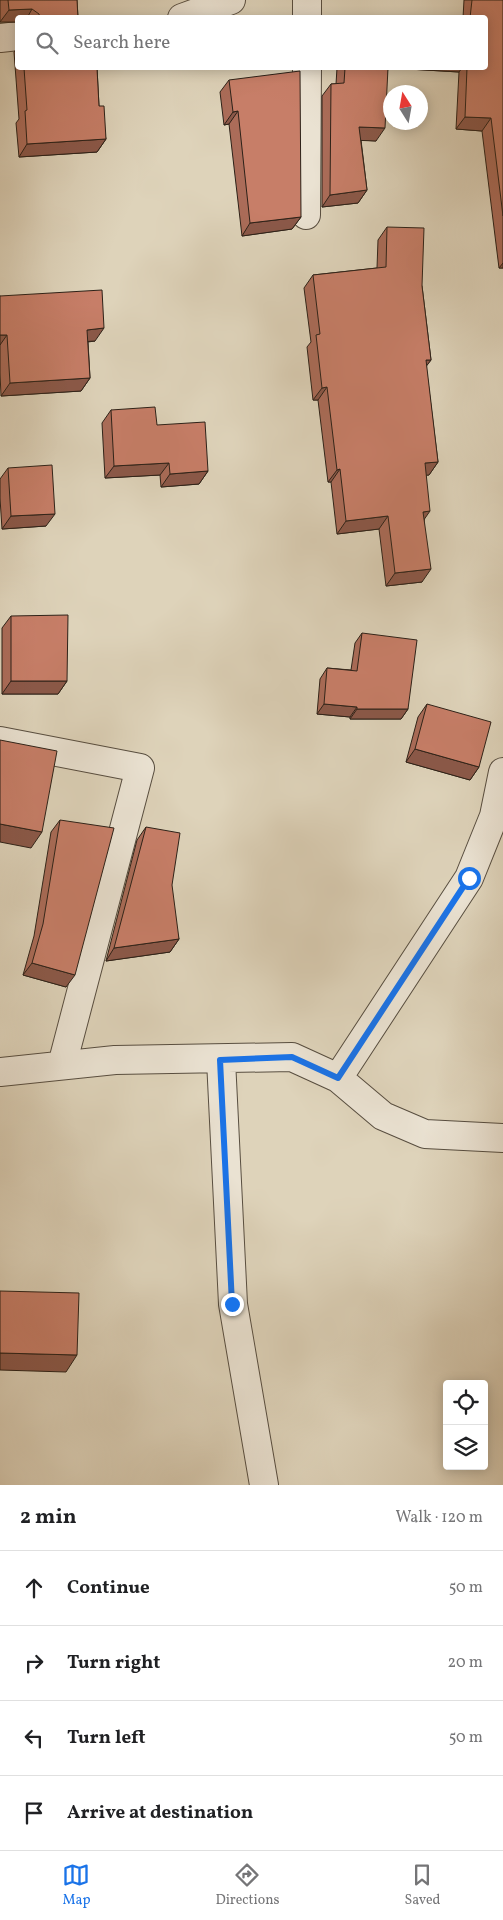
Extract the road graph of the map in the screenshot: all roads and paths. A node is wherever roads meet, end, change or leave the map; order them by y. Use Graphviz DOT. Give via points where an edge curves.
graph roads {
  1 [pos="231,0"];
  2 [pos="307,0"];
  3 [pos="190,15"];
  4 [pos="307,15"];
  5 [pos="15,36"];
  6 [pos="0,38"];
  7 [pos="307,70"];
  8 [pos="306,215"];
  9 [pos="0,741"];
  10 [pos="503,772"];
  11 [pos="220,1060"];
  12 [pos="62,1065"];
  13 [pos="0,1072"];
  14 [pos="338,1078"];
  15 [pos="503,1138"];
  16 [pos="264,1485"];
  1 -- 3 [label="street"];
  2 -- 4 [label="street"];
  5 -- 6 [label="street"];
  7 -- 8 [label="street"];
  9 -- 12 [label="street" via="140,768"];
  10 -- 14 [label="street" via="494,816 469,878"];
  11 -- 12 [label="street" via="115,1060"];
  11 -- 14 [label="street" via="292,1057"];
  11 -- 16 [label="street" via="232,1304"];
  12 -- 13 [label="street"];
  14 -- 15 [label="street" via="383,1116 425,1134"];
}
